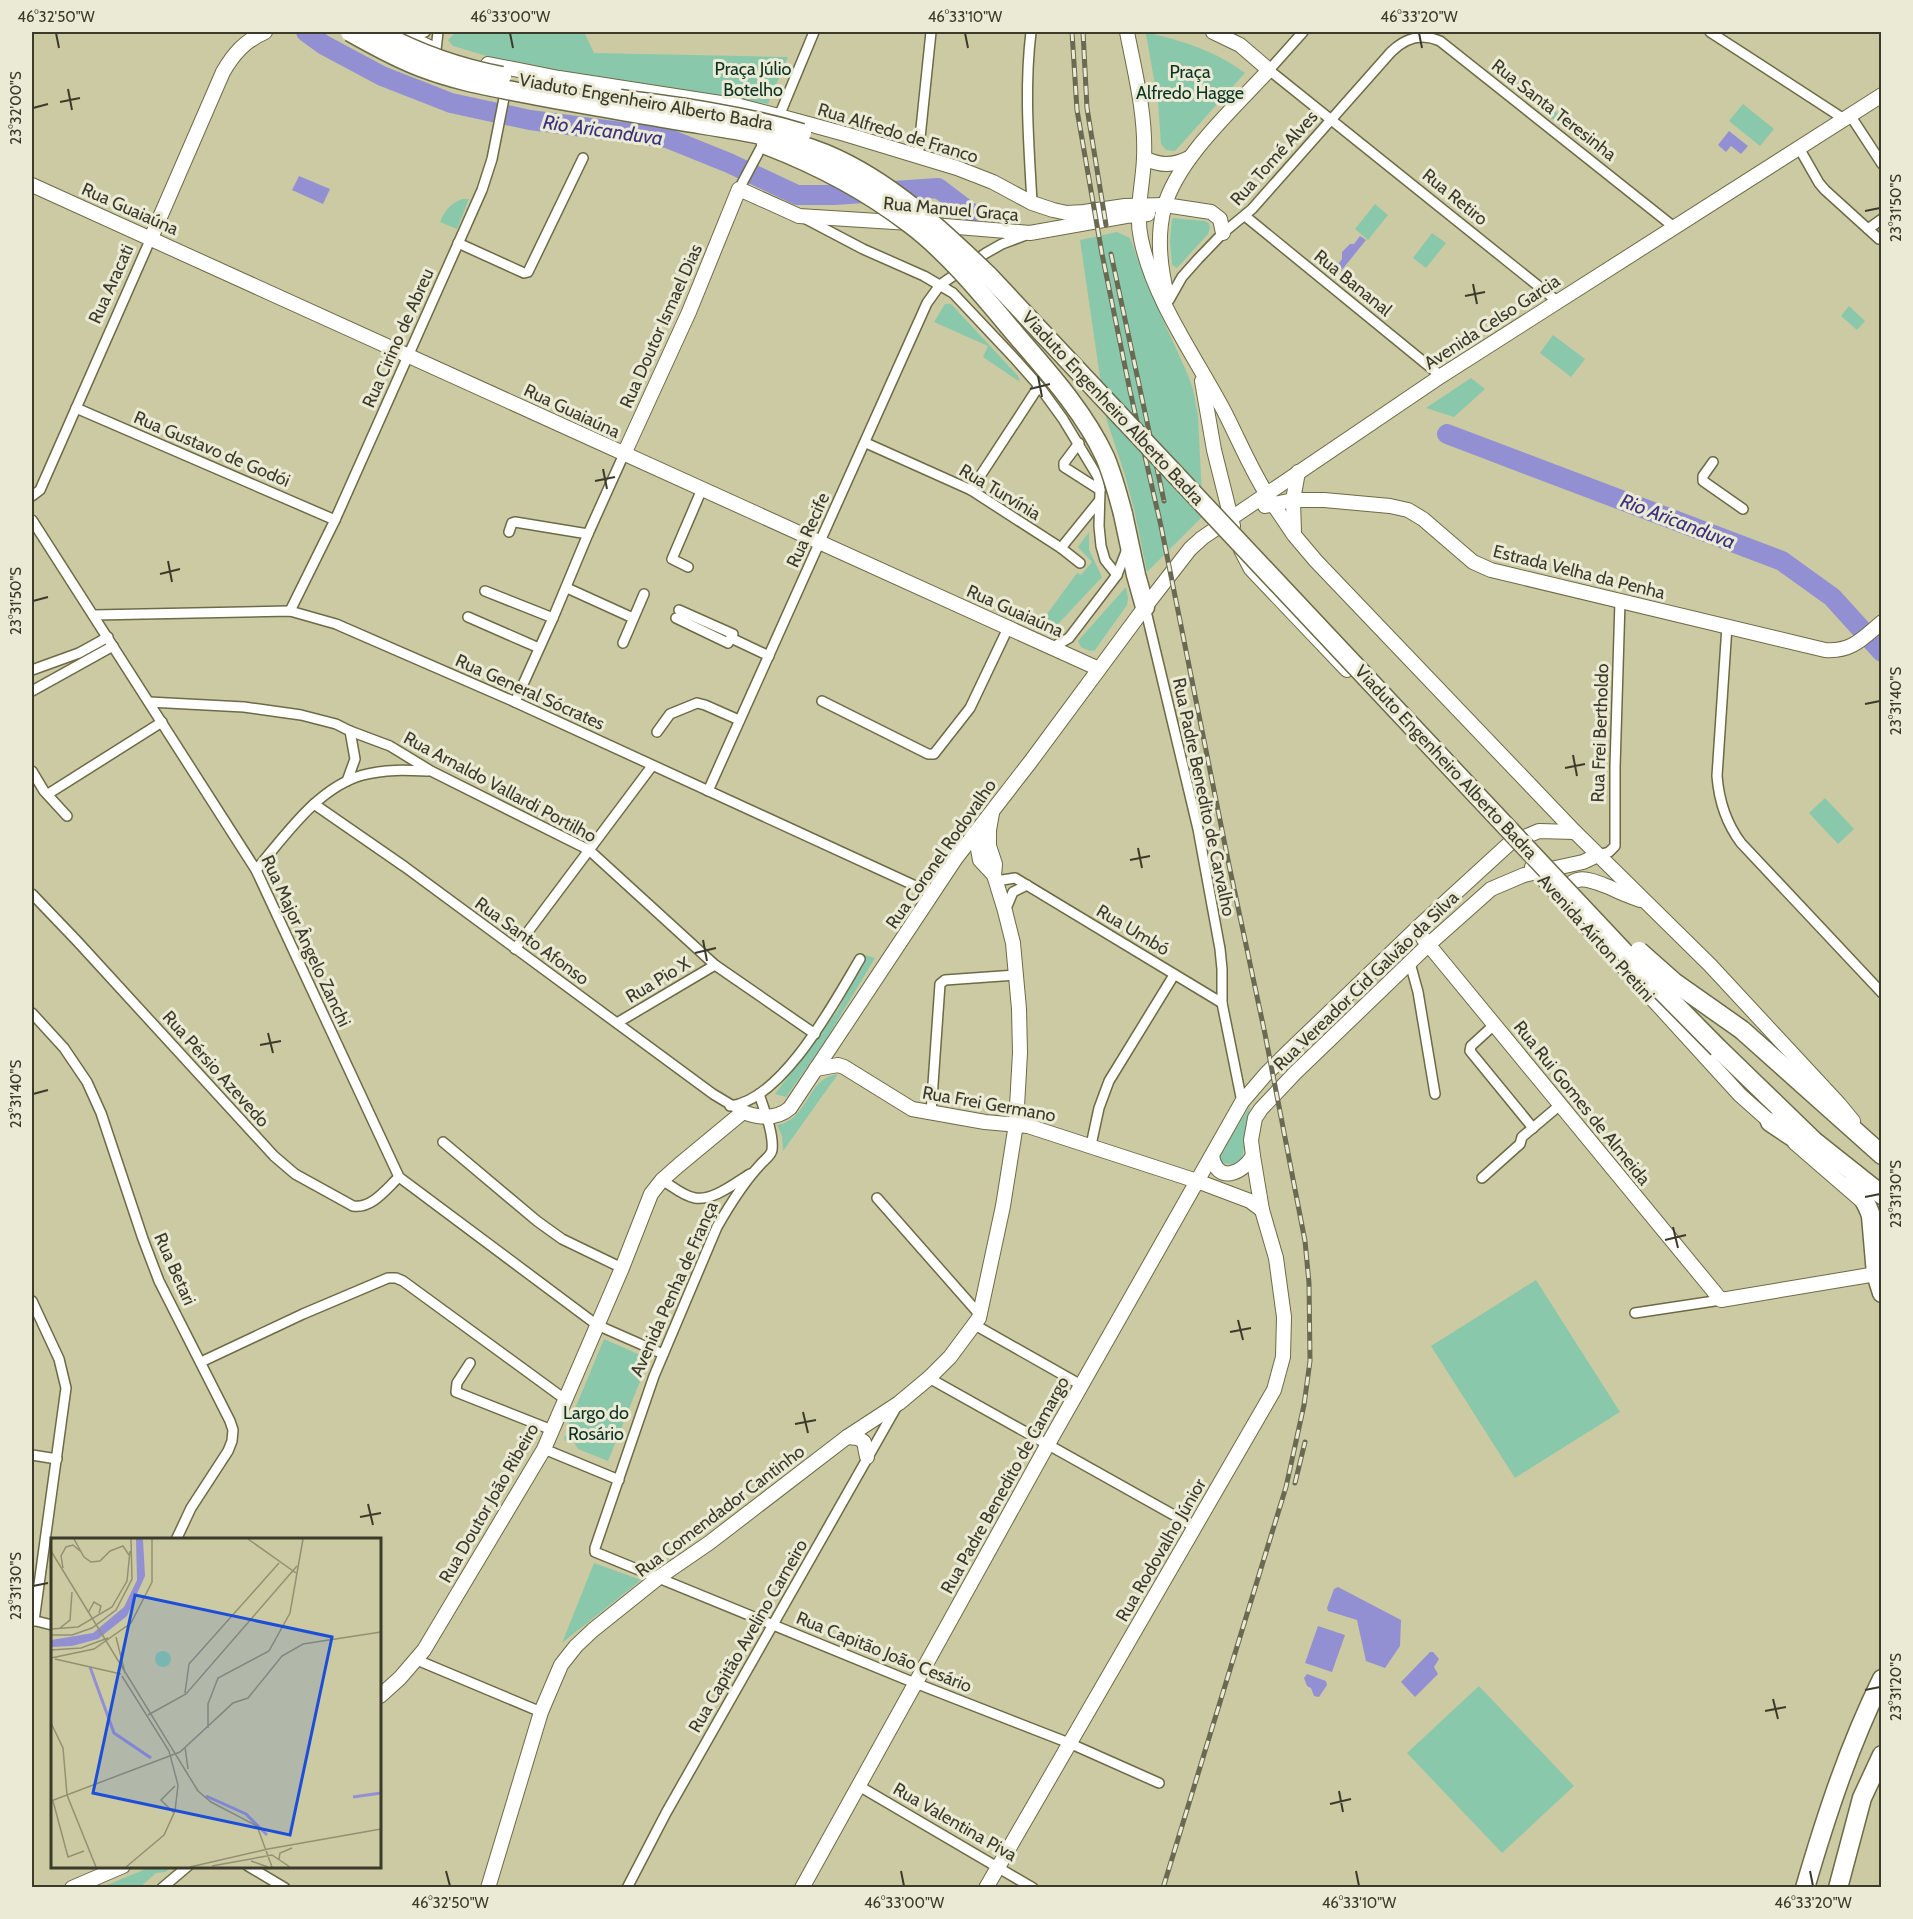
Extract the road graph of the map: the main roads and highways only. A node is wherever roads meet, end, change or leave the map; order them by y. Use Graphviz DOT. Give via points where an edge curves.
graph roads {
  1 [pos="350,32"];
  2 [pos="378,32"];
  3 [pos="1127,32"];
  4 [pos="1213,32"];
  5 [pos="263,33"];
  6 [pos="404,34"];
  7 [pos="1881,95"];
  8 [pos="720,127"];
  9 [pos="1144,158"];
  10 [pos="1189,158"];
  11 [pos="32,185"];
  12 [pos="740,187"];
  13 [pos="1139,209"];
  14 [pos="1164,209"];
  15 [pos="1223,233"];
  16 [pos="151,238"];
  17 [pos="1169,308"];
  18 [pos="1198,367"];
  19 [pos="1214,450"];
  20 [pos="1244,453"];
  21 [pos="624,454"];
  22 [pos="1298,472"];
  23 [pos="1269,499"];
  24 [pos="1293,500"];
  25 [pos="1230,519"];
  26 [pos="1294,535"];
  27 [pos="1144,607"];
  28 [pos="1880,623"];
  29 [pos="1099,669"];
  30 [pos="992,811"];
  31 [pos="1575,832"];
  32 [pos="975,833"];
  33 [pos="1510,843"];
  34 [pos="1598,855"];
  35 [pos="1537,873"];
  36 [pos="995,878"];
  37 [pos="1562,900"];
  38 [pos="1647,903"];
  39 [pos="1415,930"];
  40 [pos="1428,945"];
  41 [pos="816,1069"];
  42 [pos="1242,1102"];
  43 [pos="736,1109"];
  44 [pos="1770,1122"];
  45 [pos="1016,1124"];
  46 [pos="1822,1148"];
  47 [pos="1877,1151"];
  48 [pos="1212,1156"];
  49 [pos="1253,1156"];
  50 [pos="1197,1181"];
  51 [pos="1874,1199"];
  52 [pos="1262,1209"];
  53 [pos="1879,1275"];
  54 [pos="1881,1293"];
  55 [pos="847,1437"];
  56 [pos="867,1456"];
  57 [pos="1881,1679"];
  58 [pos="381,1695"];
  59 [pos="1881,1755"];
  60 [pos="118,1868"];
  61 [pos="72,1887"];
  62 [pos="488,1887"];
  63 [pos="802,1887"];
  64 [pos="986,1887"];
  65 [pos="1805,1887"];
  66 [pos="1838,1887"];
  1 -- 8 [label="highway, Viaduto Engenheiro Alberto Badra, bridge" via="423,68 490,87"];
  2 -- 47 [label="highway, Viaduto Engenheiro Alberto Badra, bridge" via="445,62 495,75 606,97 712,111 812,136 853,153 913,192 978,250 1634,946 1674,982 1742,1030"];
  3 -- 9 [label="main road" via="1141,107"];
  4 -- 10 [label="main road" via="1240,45 1269,69"];
  5 -- 16 [label="main road, Rua Aracati" via="242,45 223,72"];
  6 -- 13 [label="main road, Rua Alfredo de Franco" via="436,50 510,69 740,106 779,116 957,168 1053,210 1067,213"];
  7 -- 22 [label="main road, Avenida Celso Garcia"];
  8 -- 27 [label="highway, bridge" via="826,170 911,224 995,310 1056,382 1104,456 1123,514"];
  8 -- 46 [label="highway, Viaduto Engenheiro Alberto Badra, bridge" via="755,132 826,154 885,185 939,228 988,275 1632,960"];
  9 -- 10 [label="main road" via="1162,165"];
  9 -- 13 [label="main road"];
  10 -- 14 [label="main road"];
  11 -- 16 [label="main road, Rua Guaiaúna"];
  12 -- 13 [label="main road, Rua Manuel Graça" via="799,216 1030,234"];
  12 -- 21 [label="main road, Rua Doutor Ismael Dias" via="689,312"];
  13 -- 14 [label="main road, Rua Manuel Graça"];
  13 -- 17 [label="main road" via="1145,254 1161,298"];
  14 -- 15 [label="main road, Rua Manuel Graça" via="1211,212 1222,224"];
  14 -- 17 [label="main road" via="1160,249"];
  16 -- 21 [label="main road, Rua Guaiaúna"];
  17 -- 18 [label="main road"];
  18 -- 19 [label="main road, Avenida Aírton Pretini"];
  18 -- 20 [label="main road"];
  19 -- 20 [label="main road" via="1225,448"];
  19 -- 25 [label="main road, Avenida Aírton Pretini"];
  20 -- 23 [label="main road"];
  21 -- 29 [label="main road, Rua Guaiaúna"];
  22 -- 23 [label="main road, Avenida Celso Garcia"];
  22 -- 24 [label="main road"];
  23 -- 24 [label="main road, Estrada Velha da Penha"];
  23 -- 25 [label="main road, Estrada Velha da Penha"];
  23 -- 26 [label="main road"];
  24 -- 26 [label="main road"];
  24 -- 28 [label="main road, Estrada Velha da Penha" via="1408,510 1481,567 1825,650 1844,650"];
  25 -- 27 [label="main road" via="1190,549"];
  25 -- 33 [label="main road, Avenida Aírton Pretini" via="1251,569"];
  26 -- 31 [label="main road"];
  27 -- 29 [label="main road, Rua Coronel Rodovalho"];
  29 -- 30 [label="main road, Rua Coronel Rodovalho"];
  30 -- 32 [label="main road, Rua Coronel Rodovalho"];
  30 -- 36 [label="main road, Rua Comendador Cantinho" via="989,846"];
  31 -- 33 [label="main road, Rua Vereador Cid Galvão da Silva" via="1539,831"];
  31 -- 34 [label="main road"];
  32 -- 36 [label="main road, Rua Comendador Cantinho" via="980,860"];
  32 -- 41 [label="main road, Rua Coronel Rodovalho"];
  33 -- 35 [label="main road, Avenida Aírton Pretini"];
  33 -- 39 [label="main road, Rua Vereador Cid Galvão da Silva"];
  34 -- 35 [label="main road, Rua Vereador Cid Galvão da Silva"];
  34 -- 38 [label="main road"];
  35 -- 37 [label="main road, Avenida Aírton Pretini"];
  35 -- 40 [label="main road, Rua Vereador Cid Galvão da Silva" via="1491,889"];
  36 -- 45 [label="main road, Rua Comendador Cantinho" via="1013,943 1019,1009"];
  37 -- 38 [label="main road" via="1571,882 1585,879"];
  37 -- 44 [label="main road, Avenida Aírton Pretini" via="1740,1095"];
  38 -- 47 [label="main road" via="1839,1104"];
  39 -- 40 [label="main road, Rua Rui Gomes de Almeida"];
  39 -- 42 [label="main road, Rua Vereador Cid Galvão da Silva" via="1287,1053"];
  40 -- 49 [label="main road, Rua Vereador Cid Galvão da Silva" via="1261,1109 1252,1129"];
  40 -- 53 [label="main road, Rua Rui Gomes de Almeida" via="1721,1300"];
  41 -- 43 [label="main road, Rua Coronel Rodovalho" via="790,1108 779,1115 752,1116"];
  41 -- 45 [label="main road, Rua Frei Germano" via="844,1067 903,1105 931,1113"];
  42 -- 48 [label="main road, Rua Padre Benedito de Camargo"];
  43 -- 58 [label="main road, Rua Doutor João Ribeiro" via="731,1120 651,1194 544,1449 417,1660"];
  44 -- 46 [label="highway" via="1812,1150"];
  44 -- 51 [label="main road, Avenida Aírton Pretini"];
  45 -- 50 [label="main road, Rua Frei Germano"];
  45 -- 55 [label="main road, Rua Comendador Cantinho" via="1003,1206 977,1320 929,1378"];
  46 -- 51 [label="highway" via="1854,1173 1854,1183"];
  48 -- 49 [label="main road" via="1219,1171 1232,1173 1244,1168"];
  48 -- 50 [label="main road, Rua Padre Benedito de Camargo"];
  49 -- 52 [label="main road, Rua Vereador Cid Galvão da Silva"];
  50 -- 52 [label="main road, Rua Frei Germano"];
  50 -- 63 [label="main road, Rua Padre Benedito de Camargo"];
  51 -- 53 [label="highway" via="1871,1216"];
  52 -- 64 [label="main road, Rua Rodovalho Júnior" via="1276,1258 1283,1308 1283,1357 1274,1390"];
  53 -- 54 [label="highway"];
  55 -- 56 [label="main road" via="864,1442"];
  55 -- 62 [label="main road, Rua Comendador Cantinho" via="658,1578 576,1646 561,1665 541,1712"];
  57 -- 65 [label="highway" via="1854,1737"];
  59 -- 66 [label="highway" via="1862,1798"];
  60 -- 61 [label="main road"];
}
